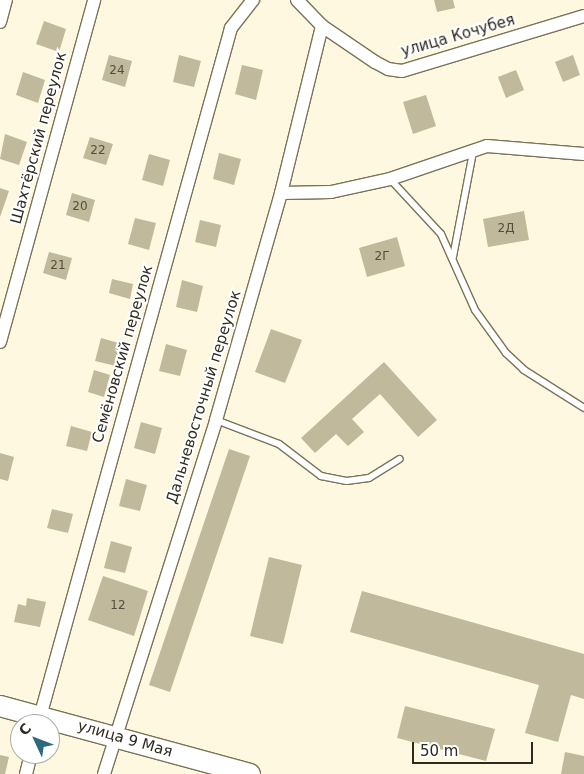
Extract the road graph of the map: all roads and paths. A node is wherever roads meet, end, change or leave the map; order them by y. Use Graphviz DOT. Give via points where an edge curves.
graph roads {
  1 [pos="6,0"];
  2 [pos="94,0"];
  3 [pos="253,0"];
  4 [pos="297,0"];
  5 [pos="584,16"];
  6 [pos="0,22"];
  7 [pos="322,26"];
  8 [pos="474,150"];
  9 [pos="584,154"];
  10 [pos="390,179"];
  11 [pos="281,193"];
  12 [pos="452,258"];
  13 [pos="0,342"];
  14 [pos="584,408"];
  15 [pos="216,420"];
  16 [pos="399,458"];
  17 [pos="0,706"];
  18 [pos="22,714"];
  19 [pos="41,714"];
  20 [pos="60,725"];
  21 [pos="113,736"];
  22 [pos="104,774"];
  23 [pos="247,774"];
  1 -- 6 [label="street"];
  2 -- 13 [label="street, Шахтёрский переулок"];
  3 -- 19 [label="street, Семёновский переулок" via="231,28"];
  4 -- 7 [label="street, улица Кочубея"];
  5 -- 7 [label="street, улица Кочубея" via="402,71 388,69 375,62"];
  7 -- 11 [label="street, Дальневосточный переулок"];
  8 -- 9 [label="street" via="497,145"];
  8 -- 10 [label="street"];
  8 -- 12 [label="lane"];
  10 -- 11 [label="street" via="331,192"];
  10 -- 12 [label="lane" via="432,221"];
  11 -- 15 [label="street, Дальневосточный переулок"];
  12 -- 14 [label="lane" via="475,310 506,353 524,370"];
  15 -- 16 [label="lane" via="279,444 321,476 347,481 369,478"];
  15 -- 21 [label="street, Дальневосточный переулок"];
  17 -- 18 [label="main road, улица 9 Мая"];
  20 -- 21 [label="main road, улица 9 Мая"];
  21 -- 22 [label="street, Дальневосточный переулок"];
  21 -- 23 [label="main road, улица 9 Мая"];
}
